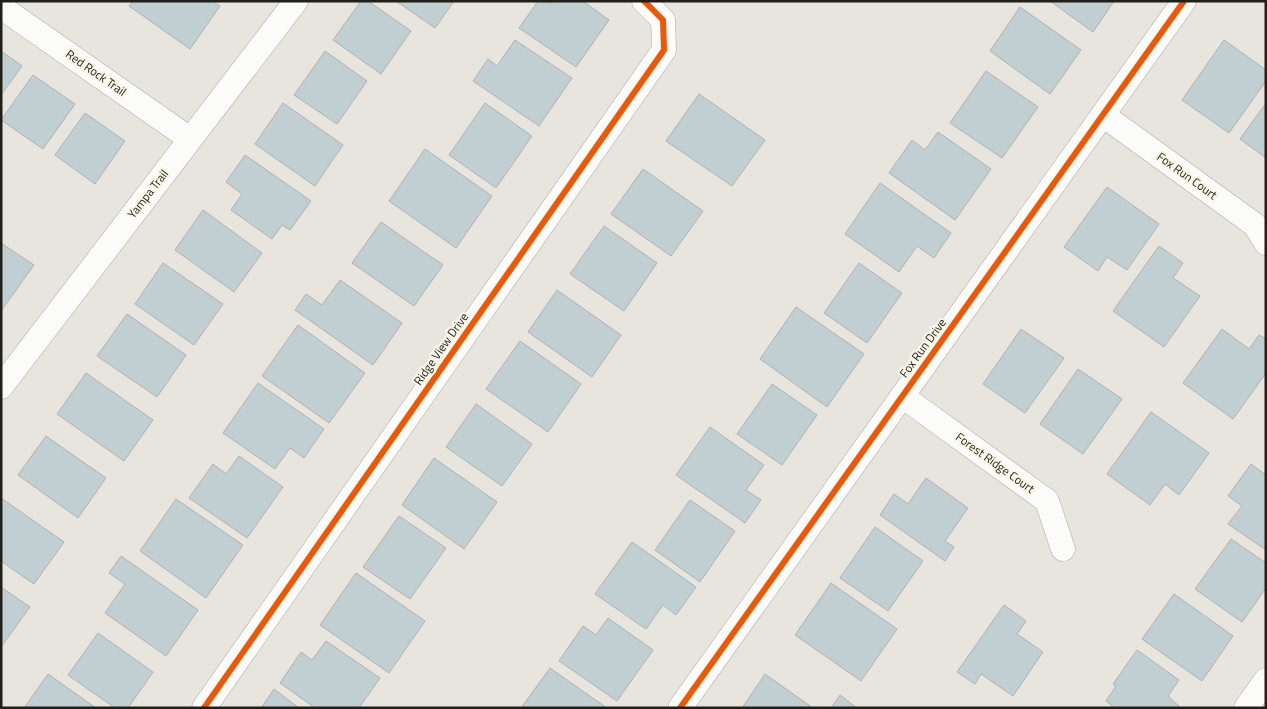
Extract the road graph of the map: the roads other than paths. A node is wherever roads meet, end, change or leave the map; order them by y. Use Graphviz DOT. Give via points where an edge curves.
graph roads {
  1 [pos="296,1"];
  2 [pos="644,1"];
  3 [pos="1184,1"];
  4 [pos="1,7"];
  5 [pos="1103,115"];
  6 [pos="190,139"];
  7 [pos="1266,243"];
  8 [pos="1,387"];
  9 [pos="902,396"];
  10 [pos="1063,549"];
  11 [pos="1266,680"];
  12 [pos="204,708"];
  13 [pos="680,708"];
  14 [pos="1246,708"];
  1 -- 6 [label="street, Yampa Trail"];
  2 -- 12 [label="street, Ridge View Drive" via="663,20 664,50"];
  3 -- 5 [label="street, Fox Run Drive"];
  4 -- 6 [label="street, Red Rock Trail"];
  5 -- 7 [label="street, Fox Run Court" via="1255,225"];
  5 -- 9 [label="street, Fox Run Drive"];
  6 -- 8 [label="street, Yampa Trail"];
  9 -- 10 [label="street, Forest Ridge Court" via="1047,501"];
  9 -- 13 [label="street, Fox Run Drive"];
  11 -- 14 [label="street"];
}
